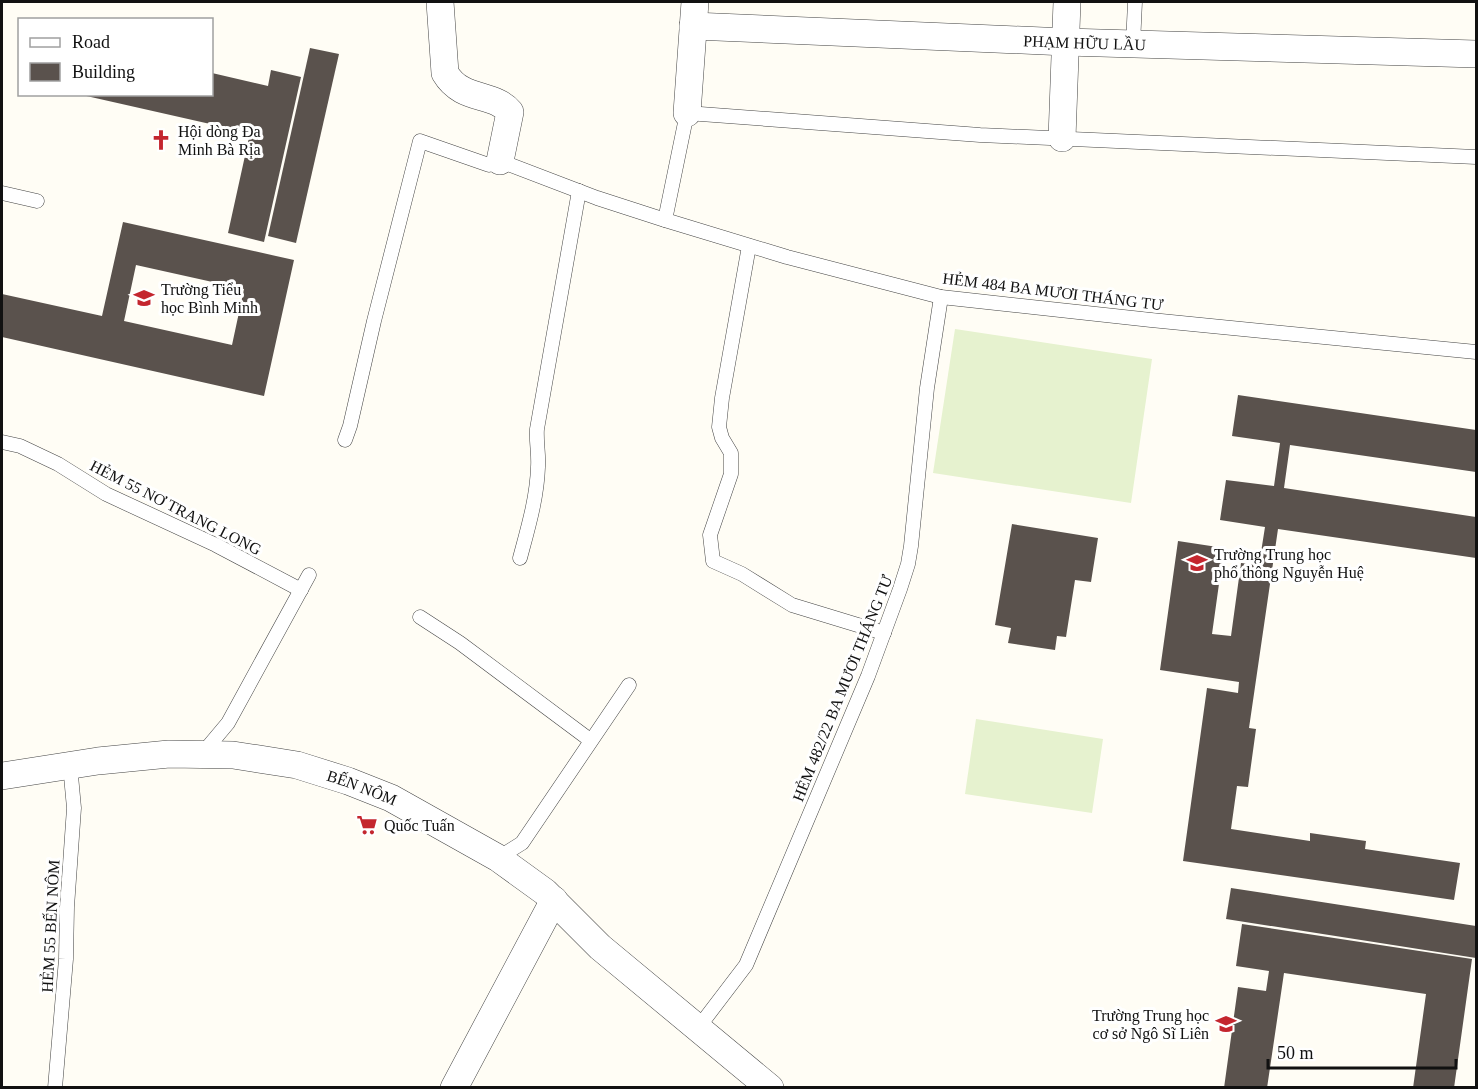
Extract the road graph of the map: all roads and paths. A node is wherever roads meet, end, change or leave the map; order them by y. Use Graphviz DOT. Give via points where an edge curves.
graph roads {
  1 [pos="440,2"];
  2 [pos="1067,2"];
  3 [pos="1135,2"];
  4 [pos="694,14"];
  5 [pos="1066,42"];
  6 [pos="1133,44"];
  7 [pos="1476,54"];
  8 [pos="687,113"];
  9 [pos="1062,138"];
  10 [pos="1476,158"];
  11 [pos="500,161"];
  12 [pos="579,191"];
  13 [pos="2,193"];
  14 [pos="37,201"];
  15 [pos="665,220"];
  16 [pos="749,246"];
  17 [pos="941,297"];
  18 [pos="1476,352"];
  19 [pos="345,440"];
  20 [pos="2,442"];
  21 [pos="520,558"];
  22 [pos="309,575"];
  23 [pos="301,590"];
  24 [pos="420,617"];
  25 [pos="884,633"];
  26 [pos="629,685"];
  27 [pos="590,740"];
  28 [pos="202,754"];
  29 [pos="70,765"];
  30 [pos="2,776"];
  31 [pos="498,858"];
  32 [pos="554,900"];
  33 [pos="698,1028"];
  34 [pos="55,1088"];
  35 [pos="454,1088"];
  36 [pos="770,1088"];
  1 -- 11 [label="street" via="445,73 450,82 472,96 504,105 510,112"];
  2 -- 5 [label="street"];
  3 -- 6 [label="lane"];
  4 -- 5 [label="street, PHẠM HỮU LẦU"];
  4 -- 8 [label="street"];
  5 -- 6 [label="street, PHẠM HỮU LẦU"];
  5 -- 9 [label="street"];
  6 -- 7 [label="street, PHẠM HỮU LẦU"];
  8 -- 9 [label="lane"];
  8 -- 15 [label="lane"];
  9 -- 10 [label="lane"];
  11 -- 12 [label="lane, HẺM 484 BA MƯƠI THÁNG TƯ"];
  11 -- 19 [label="lane, HẺM 484 BA MƯƠI THÁNG TƯ" via="489,165 420,141"];
  12 -- 15 [label="lane, HẺM 484 BA MƯƠI THÁNG TƯ"];
  12 -- 21 [label="lane" via="537,429 536,490"];
  13 -- 14 [label="lane"];
  15 -- 16 [label="lane, HẺM 484 BA MƯƠI THÁNG TƯ"];
  16 -- 17 [label="lane, HẺM 484 BA MƯƠI THÁNG TƯ"];
  16 -- 25 [label="lane" via="722,398 719,427 731,453 731,474 710,535 713,561 792,605"];
  17 -- 18 [label="lane, HẺM 484 BA MƯƠI THÁNG TƯ"];
  17 -- 25 [label="lane, HẺM 482/22 BA MƯƠI THÁNG TƯ" via="908,564"];
  20 -- 23 [label="lane, HẺM 55 NƠ TRANG LONG" via="58,464 106,494"];
  22 -- 23 [label="lane"];
  23 -- 28 [label="lane" via="228,723"];
  24 -- 27 [label="lane"];
  25 -- 33 [label="lane, HẺM 482/22 BA MƯƠI THÁNG TƯ" via="746,965"];
  26 -- 27 [label="lane"];
  27 -- 31 [label="lane" via="522,843"];
  28 -- 29 [label="street, BẾN NÔM"];
  28 -- 31 [label="street, BẾN NÔM" via="233,754 297,765 348,781 391,798"];
  29 -- 30 [label="street, BẾN NÔM"];
  29 -- 34 [label="lane, HẺM 55 BẾN NÔM" via="74,808"];
  31 -- 32 [label="street, BẾN NÔM"];
  32 -- 33 [label="street, BẾN NÔM" via="600,946"];
  32 -- 35 [label="street"];
  33 -- 36 [label="street, BẾN NÔM"];
}
